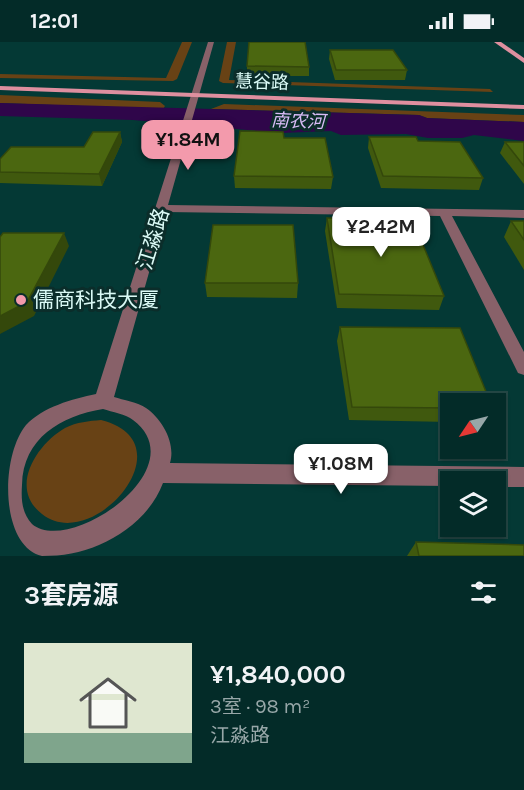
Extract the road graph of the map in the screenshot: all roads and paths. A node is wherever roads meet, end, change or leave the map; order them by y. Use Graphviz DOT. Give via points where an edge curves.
graph roads {
  1 [pos="211,42"];
  2 [pos="497,42"];
  3 [pos="509,42"];
  4 [pos="524,53"];
  5 [pos="524,61"];
  6 [pos="0,82"];
  7 [pos="0,88"];
  8 [pos="197,92"];
  9 [pos="524,99"];
  10 [pos="524,107"];
  11 [pos="163,208"];
  12 [pos="444,213"];
  13 [pos="524,214"];
  14 [pos="524,368"];
  15 [pos="103,401"];
  16 [pos="5,466"];
  17 [pos="158,473"];
  18 [pos="524,477"];
  19 [pos="62,551"];
  1 -- 8 [label="street, 江淼路"];
  2 -- 5 [label="main road"];
  3 -- 4 [label="main road"];
  6 -- 8 [label="main road, 慧谷路"];
  7 -- 8 [label="main road, 慧谷路"];
  8 -- 9 [label="main road, 慧谷路"];
  8 -- 10 [label="main road, 慧谷路"];
  8 -- 11 [label="street, 江淼路"];
  11 -- 12 [label="street"];
  11 -- 15 [label="street, 江淼路"];
  12 -- 13 [label="street"];
  12 -- 14 [label="street"];
  15 -- 16 [label="street" via="78,405 54,416 34,430"];
  15 -- 17 [label="street" via="125,405 144,415 156,431 161,452"];
  16 -- 19 [label="street" via="3,495 8,516 21,534"];
  17 -- 18 [label="street"];
  17 -- 19 [label="street" via="144,502 122,525 96,540"];
}
